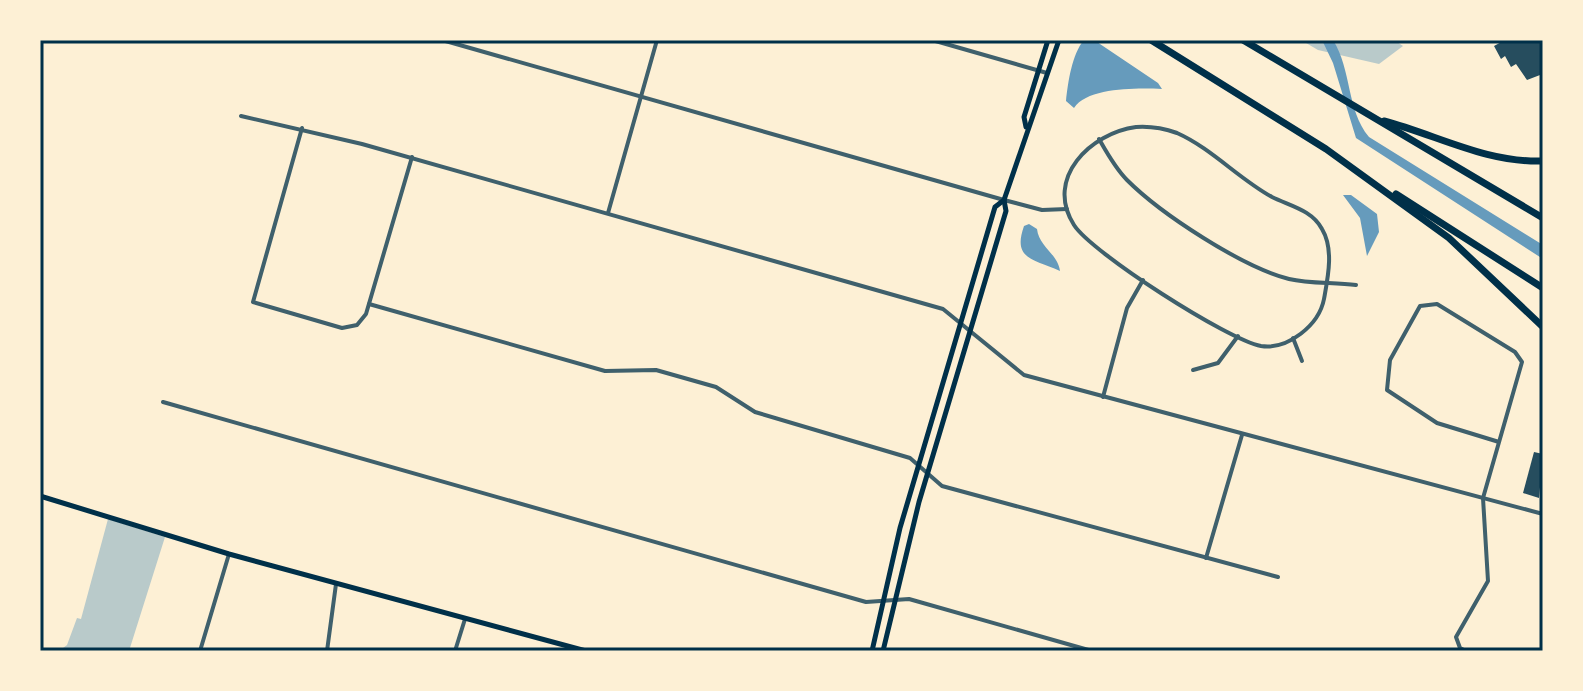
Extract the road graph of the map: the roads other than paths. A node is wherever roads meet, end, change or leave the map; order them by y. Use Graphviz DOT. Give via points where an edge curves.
graph roads {
  1 [pos="442,40"];
  2 [pos="657,40"];
  3 [pos="932,40"];
  4 [pos="1048,40"];
  5 [pos="1059,40"];
  6 [pos="1151,40"];
  7 [pos="1243,40"];
  8 [pos="1038,70"];
  9 [pos="1049,73"];
  10 [pos="641,96"];
  11 [pos="241,116"];
  12 [pos="1372,118"];
  13 [pos="302,128"];
  14 [pos="1027,128"];
  15 [pos="1099,139"];
  16 [pos="412,157"];
  17 [pos="1543,161"];
  18 [pos="1350,166"];
  19 [pos="1004,200"];
  20 [pos="1067,209"];
  21 [pos="608,213"];
  22 [pos="1543,218"];
  23 [pos="1143,280"];
  24 [pos="1325,281"];
  25 [pos="1356,285"];
  26 [pos="1543,288"];
  27 [pos="369,304"];
  28 [pos="960,321"];
  29 [pos="1543,327"];
  30 [pos="967,329"];
  31 [pos="1238,336"];
  32 [pos="1293,338"];
  33 [pos="1302,361"];
  34 [pos="1193,370"];
  35 [pos="1103,397"];
  36 [pos="163,402"];
  37 [pos="1242,435"];
  38 [pos="1499,442"];
  39 [pos="918,464"];
  40 [pos="924,473"];
  41 [pos="40,496"];
  42 [pos="1483,498"];
  43 [pos="1543,514"];
  44 [pos="229,554"];
  45 [pos="1206,558"];
  46 [pos="1278,577"];
  47 [pos="336,584"];
  48 [pos="888,600"];
  49 [pos="465,619"];
  50 [pos="874,638"];
  51 [pos="200,651"];
  52 [pos="327,651"];
  53 [pos="455,651"];
  54 [pos="586,651"];
  55 [pos="865,651"];
  56 [pos="872,651"];
  57 [pos="883,651"];
  58 [pos="1092,651"];
  59 [pos="1466,651"];
  1 -- 10 [label="street"];
  2 -- 10 [label="street"];
  3 -- 8 [label="street"];
  4 -- 8 [label="main road"];
  5 -- 9 [label="main road"];
  6 -- 18 [label="highway"];
  7 -- 12 [label="highway"];
  8 -- 9 [label="street"];
  8 -- 14 [label="main road" via="1024,117"];
  9 -- 14 [label="main road" via="1035,120"];
  10 -- 19 [label="street"];
  10 -- 21 [label="street"];
  11 -- 13 [label="street"];
  12 -- 17 [label="highway" via="1483,154"];
  12 -- 22 [label="highway"];
  13 -- 16 [label="street"];
  13 -- 27 [label="street" via="253,302 345,328 362,322"];
  14 -- 19 [label="main road"];
  15 -- 20 [label="street" via="1069,173"];
  15 -- 24 [label="street" via="1133,186 1202,236 1276,275"];
  15 -- 24 [label="street" via="1133,127 1174,132 1273,197 1311,215 1329,245"];
  16 -- 21 [label="street"];
  16 -- 27 [label="street"];
  18 -- 26 [label="highway"];
  18 -- 29 [label="highway" via="1458,245"];
  19 -- 20 [label="street" via="1042,210"];
  19 -- 28 [label="main road" via="995,207"];
  19 -- 30 [label="main road" via="1006,211"];
  20 -- 23 [label="street" via="1083,235"];
  21 -- 28 [label="street" via="943,309"];
  23 -- 31 [label="street"];
  23 -- 35 [label="street" via="1127,308"];
  24 -- 25 [label="street"];
  24 -- 32 [label="street" via="1315,320"];
  27 -- 39 [label="street" via="605,371 653,370 713,386 755,412"];
  28 -- 30 [label="street"];
  28 -- 39 [label="main road"];
  30 -- 35 [label="street" via="1022,374"];
  30 -- 40 [label="main road"];
  31 -- 32 [label="street" via="1262,346"];
  31 -- 34 [label="street" via="1218,363"];
  32 -- 33 [label="street"];
  35 -- 37 [label="street"];
  36 -- 48 [label="street" via="866,602"];
  37 -- 42 [label="street"];
  37 -- 45 [label="street"];
  38 -- 38 [label="street" via="1522,362 1515,352 1437,304 1420,306 1390,360 1387,390 1437,423"];
  38 -- 42 [label="street"];
  39 -- 40 [label="street"];
  39 -- 48 [label="main road"];
  40 -- 45 [label="street" via="942,486"];
  40 -- 48 [label="main road"];
  41 -- 44 [label="main road"];
  42 -- 43 [label="street"];
  42 -- 59 [label="street" via="1488,581 1456,637"];
  44 -- 47 [label="main road"];
  44 -- 51 [label="street"];
  45 -- 46 [label="street"];
  47 -- 49 [label="main road"];
  47 -- 52 [label="street"];
  48 -- 50 [label="main road"];
  48 -- 57 [label="main road"];
  48 -- 58 [label="street" via="909,599"];
  49 -- 53 [label="street"];
  49 -- 54 [label="main road"];
  50 -- 55 [label="main road"];
  50 -- 56 [label="main road"];
}
